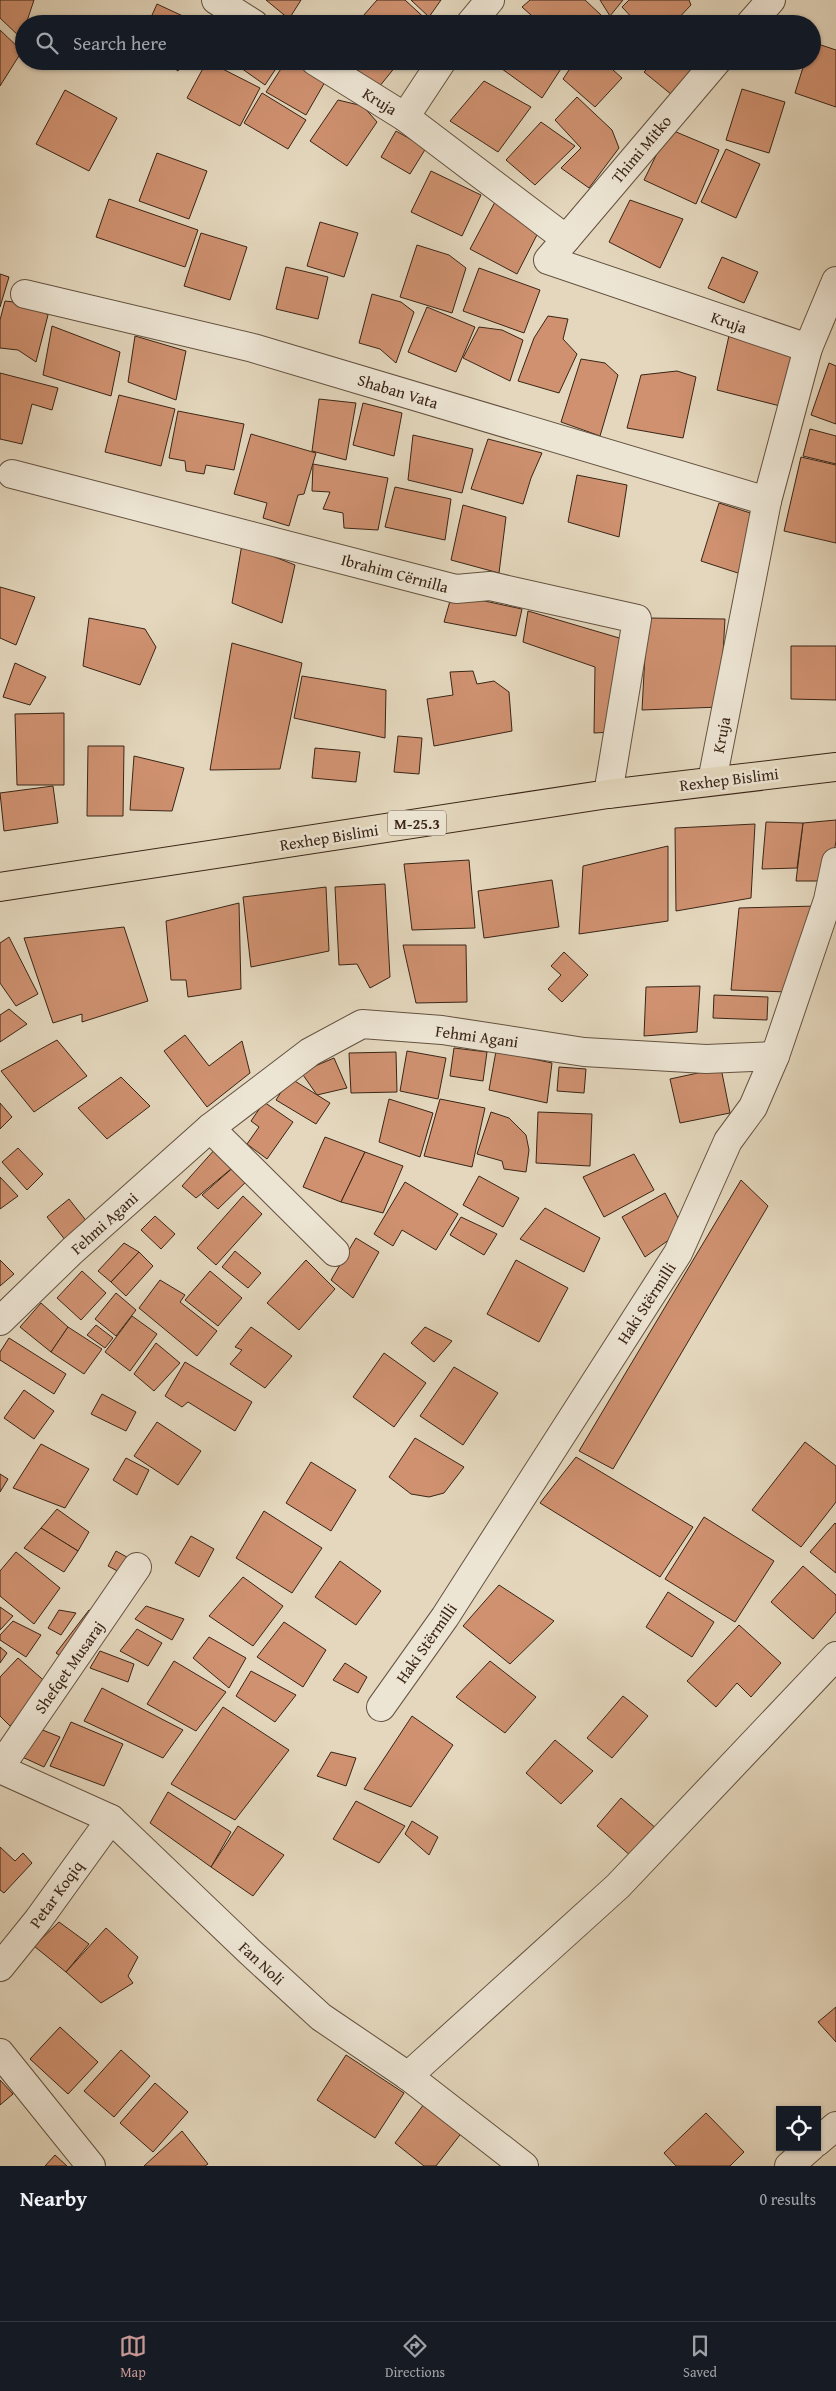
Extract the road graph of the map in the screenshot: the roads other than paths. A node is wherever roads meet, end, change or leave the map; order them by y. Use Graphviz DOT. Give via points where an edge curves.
graph roads {
  1 [pos="216,0"];
  2 [pos="490,0"];
  3 [pos="771,0"];
  4 [pos="240,15"];
  5 [pos="478,15"];
  6 [pos="758,15"];
  7 [pos="330,70"];
  8 [pos="436,70"];
  9 [pos="709,70"];
  10 [pos="405,116"];
  11 [pos="566,239"];
  12 [pos="836,281"];
  13 [pos="25,294"];
  14 [pos="808,348"];
  15 [pos="12,474"];
  16 [pos="767,501"];
  17 [pos="836,767"];
  18 [pos="712,781"];
  19 [pos="608,794"];
  20 [pos="836,862"];
  21 [pos="0,887"];
  22 [pos="775,1056"];
  23 [pos="210,1128"];
  24 [pos="335,1252"];
  25 [pos="0,1321"];
  26 [pos="138,1567"];
  27 [pos="836,1656"];
  28 [pos="381,1707"];
  29 [pos="0,1768"];
  30 [pos="111,1819"];
  31 [pos="0,1967"];
  32 [pos="0,2053"];
  33 [pos="408,2076"];
  34 [pos="836,2126"];
  35 [pos="821,2139"];
  36 [pos="806,2151"];
  37 [pos="90,2166"];
  38 [pos="524,2166"];
  39 [pos="789,2166"];
  1 -- 4 [label="street"];
  2 -- 5 [label="street"];
  3 -- 6 [label="street"];
  7 -- 10 [label="street, Kruja"];
  8 -- 10 [label="street"];
  9 -- 11 [label="street, Thimi Mitko"];
  10 -- 11 [label="street, Kruja"];
  11 -- 14 [label="street, Kruja" via="548,260"];
  12 -- 14 [label="street"];
  13 -- 16 [label="street, Shaban Vata" via="253,348"];
  14 -- 16 [label="street, Kruja"];
  15 -- 19 [label="street, Ibrahim Cërnilla" via="456,589 490,586 638,619"];
  16 -- 18 [label="street, Kruja"];
  17 -- 18 [label="main road, Rexhep Bislimi / M-25.3"];
  18 -- 19 [label="main road, Rexhep Bislimi / M-25.3"];
  19 -- 21 [label="main road, Rexhep Bislimi / M-25.3"];
  20 -- 22 [label="street, Haki Stërmilli" via="828,900"];
  22 -- 23 [label="street, Fehmi Agani" via="706,1059 584,1052 442,1030 362,1024 310,1052"];
  22 -- 28 [label="street, Haki Stërmilli" via="753,1107 728,1141 678,1253 445,1617"];
  23 -- 24 [label="street"];
  23 -- 25 [label="street, Fehmi Agani" via="72,1251"];
  26 -- 29 [label="street, Shefqet Musaraj"];
  27 -- 33 [label="street" via="618,1886"];
  29 -- 30 [label="street, Fan Noli"];
  30 -- 31 [label="street, Petar Koqiq"];
  30 -- 33 [label="street, Fan Noli" via="320,2017"];
  32 -- 37 [label="street"];
  33 -- 38 [label="street, Fan Noli"];
  34 -- 35 [label="street"];
  36 -- 39 [label="street"];
}
